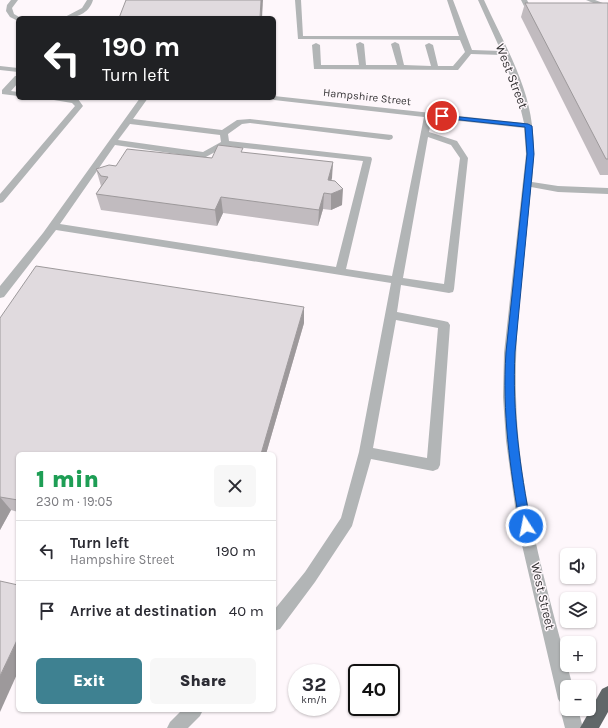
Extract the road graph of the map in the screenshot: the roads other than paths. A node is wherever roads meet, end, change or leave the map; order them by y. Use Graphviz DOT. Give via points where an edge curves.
graph roads {
  1 [pos="14,0"];
  2 [pos="90,0"];
  3 [pos="298,0"];
  4 [pos="450,0"];
  5 [pos="481,0"];
  6 [pos="524,0"];
  7 [pos="589,0"];
  8 [pos="606,6"];
  9 [pos="585,7"];
  10 [pos="549,8"];
  11 [pos="70,16"];
  12 [pos="16,18"];
  13 [pos="463,38"];
  14 [pos="360,44"];
  15 [pos="395,44"];
  16 [pos="316,45"];
  17 [pos="429,45"];
  18 [pos="469,52"];
  19 [pos="504,53"];
  20 [pos="363,67"];
  21 [pos="0,68"];
  22 [pos="401,68"];
  23 [pos="435,68"];
  24 [pos="16,70"];
  25 [pos="16,80"];
  26 [pos="5,92"];
  27 [pos="16,94"];
  28 [pos="276,98"];
  29 [pos="0,100"];
  30 [pos="68,100"];
  31 [pos="143,100"];
  32 [pos="428,115"];
  33 [pos="128,121"];
  34 [pos="528,126"];
  35 [pos="224,133"];
  36 [pos="425,133"];
  37 [pos="389,137"];
  38 [pos="113,142"];
  39 [pos="225,143"];
  40 [pos="527,184"];
  41 [pos="608,191"];
  42 [pos="0,200"];
  43 [pos="53,226"];
  44 [pos="340,272"];
  45 [pos="396,281"];
  46 [pos="0,294"];
  47 [pos="391,315"];
  48 [pos="366,452"];
  49 [pos="276,620"];
  50 [pos="562,680"];
  51 [pos="608,695"];
  52 [pos="192,712"];
  53 [pos="571,716"];
  54 [pos="176,728"];
  55 [pos="574,728"];
  56 [pos="589,728"];
  1 -- 12 [label="street" via="8,11"];
  2 -- 11 [label="street" via="86,8"];
  3 -- 13 [label="street" via="300,38"];
  4 -- 13 [label="street"];
  5 -- 19 [label="street, West Street"];
  6 -- 10 [label="street" via="526,5 534,8"];
  7 -- 8 [label="street"];
  8 -- 9 [label="street"];
  13 -- 18 [label="street"];
  14 -- 20 [label="street"];
  15 -- 22 [label="street"];
  16 -- 20 [label="street" via="317,67"];
  17 -- 23 [label="street"];
  18 -- 19 [label="street"];
  18 -- 23 [label="street" via="455,68"];
  19 -- 34 [label="street, West Street" via="526,108"];
  20 -- 22 [label="street"];
  21 -- 24 [label="street"];
  22 -- 23 [label="street"];
  25 -- 26 [label="street"];
  26 -- 27 [label="street"];
  26 -- 29 [label="street"];
  28 -- 32 [label="street, Hampshire Street"];
  30 -- 42 [label="street" via="75,101 79,106"];
  31 -- 33 [label="street"];
  32 -- 34 [label="street, Hampshire Street"];
  32 -- 36 [label="street"];
  33 -- 35 [label="street"];
  33 -- 38 [label="street"];
  34 -- 40 [label="street, West Street" via="530,154"];
  35 -- 37 [label="street" via="240,122 250,121"];
  35 -- 39 [label="street"];
  36 -- 45 [label="street"];
  36 -- 45 [label="street" via="454,144 464,158 449,289"];
  38 -- 39 [label="street" via="204,155"];
  38 -- 43 [label="street"];
  39 -- 44 [label="street" via="368,159"];
  40 -- 41 [label="street" via="558,189"];
  40 -- 50 [label="street, West Street" via="510,352 510,419 515,466 526,526"];
  43 -- 44 [label="street"];
  43 -- 46 [label="street"];
  44 -- 45 [label="street"];
  45 -- 47 [label="street"];
  47 -- 48 [label="street"];
  47 -- 48 [label="street" via="444,325 433,465"];
  48 -- 49 [label="street" via="348,521 310,577"];
  51 -- 56 [label="highway"];
  52 -- 54 [label="street"];
  53 -- 55 [label="street"];
}
